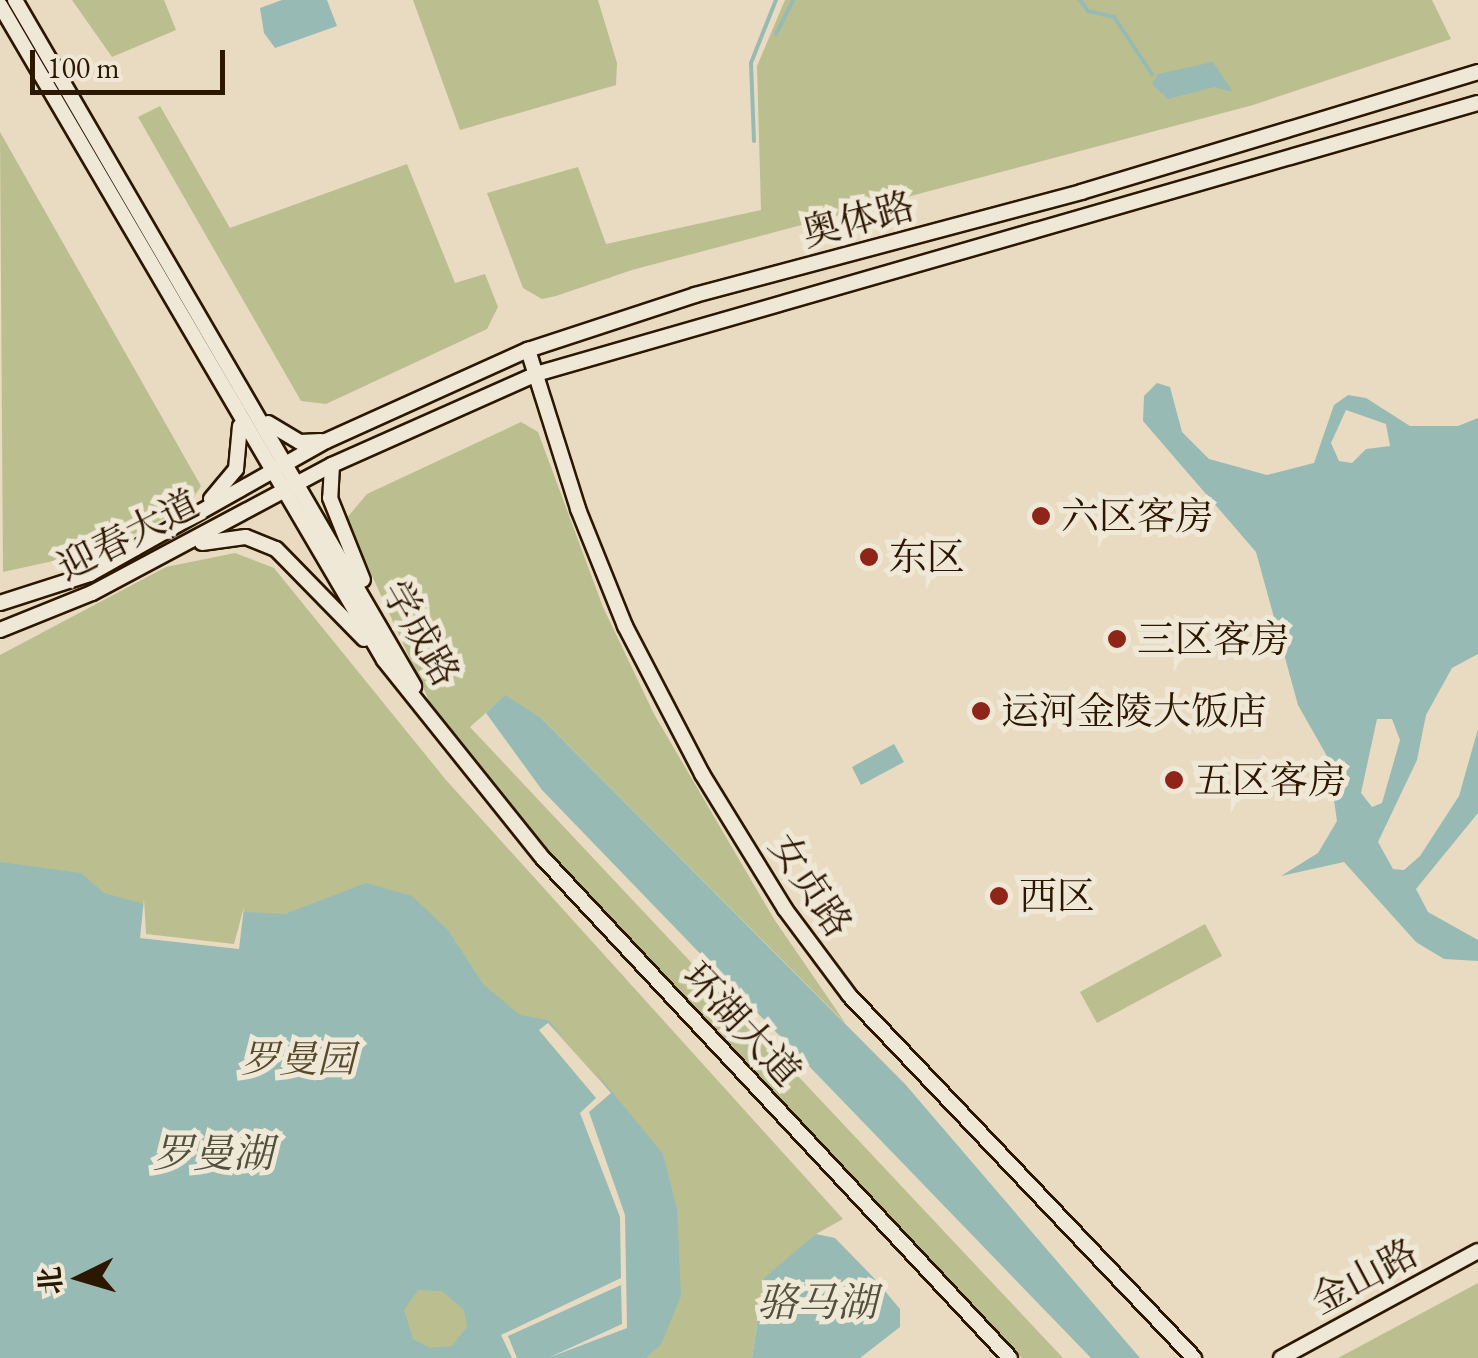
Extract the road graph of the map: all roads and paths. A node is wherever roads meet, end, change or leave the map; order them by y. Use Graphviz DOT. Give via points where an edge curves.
graph roads {
  1 [pos="15,0"];
  2 [pos="0,5"];
  3 [pos="1478,72"];
  4 [pos="1478,103"];
  5 [pos="528,350"];
  6 [pos="536,374"];
  7 [pos="258,414"];
  8 [pos="240,420"];
  9 [pos="326,440"];
  10 [pos="286,462"];
  11 [pos="332,464"];
  12 [pos="270,472"];
  13 [pos="298,482"];
  14 [pos="282,491"];
  15 [pos="157,540"];
  16 [pos="164,556"];
  17 [pos="0,603"];
  18 [pos="0,630"];
  19 [pos="391,659"];
  20 [pos="436,725"];
  21 [pos="1478,1251"];
  22 [pos="1010,1358"];
  23 [pos="1194,1358"];
  24 [pos="1281,1358"];
  1 -- 7 [label="main road, 学成路"];
  2 -- 8 [label="main road, 学成路"];
  3 -- 5 [label="main road, 奥体路" via="1067,196 696,295"];
  4 -- 6 [label="main road, 奥体路" via="1078,224 661,334"];
  5 -- 6 [label="main road, 女贞路"];
  5 -- 9 [label="main road, 奥体路"];
  6 -- 11 [label="main road, 奥体路"];
  6 -- 23 [label="main road, 女贞路" via="578,509 625,626 702,774 785,909 859,1006"];
  7 -- 9 [label="main road" via="300,442"];
  7 -- 10 [label="main road, 学成路"];
  8 -- 12 [label="main road, 学成路"];
  8 -- 15 [label="main road" via="236,469 222,489"];
  9 -- 10 [label="main road, 奥体路"];
  10 -- 12 [label="main road, 奥体路"];
  10 -- 13 [label="main road, 学成路"];
  11 -- 13 [label="main road, 奥体路"];
  11 -- 19 [label="main road" via="339,528"];
  12 -- 14 [label="main road, 学成路"];
  12 -- 15 [label="main road, 迎春大道"];
  13 -- 14 [label="main road, 奥体路"];
  13 -- 19 [label="main road, 学成路"];
  14 -- 16 [label="main road, 迎春大道"];
  14 -- 19 [label="main road, 学成路"];
  15 -- 17 [label="main road, 迎春大道" via="90,574"];
  16 -- 18 [label="main road, 迎春大道"];
  16 -- 19 [label="main road" via="220,537 246,537 276,549"];
  19 -- 20 [label="main road, 学成路"];
  20 -- 22 [label="main road, 环湖大道" via="541,856"];
  21 -- 24 [label="main road, 金山路"];
}
